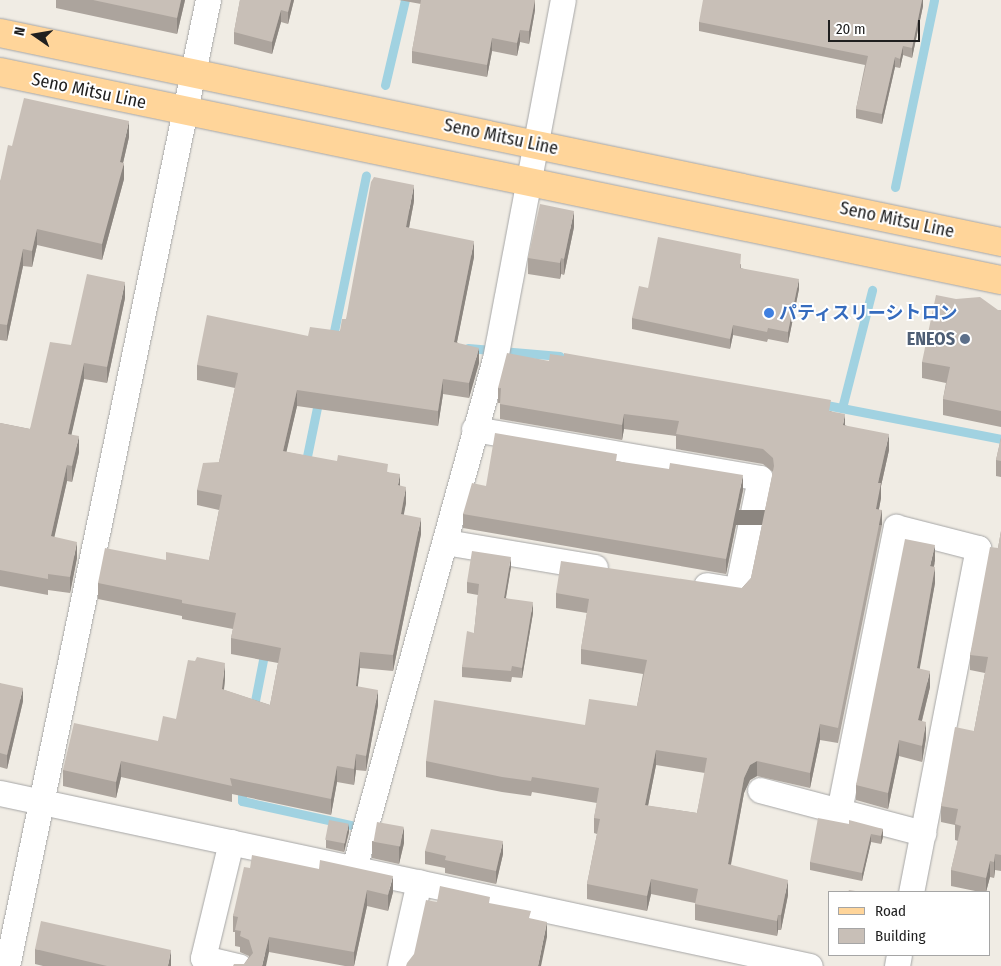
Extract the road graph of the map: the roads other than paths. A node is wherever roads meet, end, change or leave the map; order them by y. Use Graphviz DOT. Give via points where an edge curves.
graph roads {
  1 [pos="208,0"];
  2 [pos="563,0"];
  3 [pos="0,33"];
  4 [pos="0,72"];
  5 [pos="192,74"];
  6 [pos="185,110"];
  7 [pos="538,145"];
  8 [pos="531,180"];
  9 [pos="1001,242"];
  10 [pos="1001,280"];
  11 [pos="474,429"];
  12 [pos="445,542"];
  13 [pos="620,571"];
  14 [pos="678,580"];
  15 [pos="760,790"];
  16 [pos="0,792"];
  17 [pos="41,801"];
  18 [pos="839,811"];
  19 [pos="923,833"];
  20 [pos="232,842"];
  21 [pos="354,868"];
  22 [pos="419,882"];
  23 [pos="911,891"];
  24 [pos="7,966"];
  25 [pos="239,966"];
  26 [pos="400,966"];
  27 [pos="810,966"];
  1 -- 5 [label="street"];
  2 -- 7 [label="street"];
  3 -- 5 [label="main road, Seno Mitsu Line"];
  4 -- 6 [label="main road, Seno Mitsu Line"];
  5 -- 6 [label="street"];
  5 -- 7 [label="main road, Seno Mitsu Line"];
  6 -- 8 [label="main road, Seno Mitsu Line"];
  6 -- 17 [label="street"];
  7 -- 8 [label="street"];
  7 -- 9 [label="main road, Seno Mitsu Line"];
  8 -- 10 [label="main road, Seno Mitsu Line"];
  8 -- 11 [label="street" via="497,351"];
  11 -- 12 [label="street"];
  11 -- 14 [label="street" via="760,478 737,590"];
  12 -- 13 [label="street"];
  12 -- 21 [label="street"];
  15 -- 18 [label="street"];
  16 -- 17 [label="street"];
  17 -- 20 [label="street"];
  17 -- 24 [label="street"];
  18 -- 19 [label="street"];
  18 -- 19 [label="street" via="896,527 978,548"];
  19 -- 23 [label="street"];
  20 -- 21 [label="street"];
  20 -- 25 [label="street" via="202,958"];
  21 -- 22 [label="street"];
  22 -- 26 [label="street"];
  22 -- 27 [label="street"];
}
